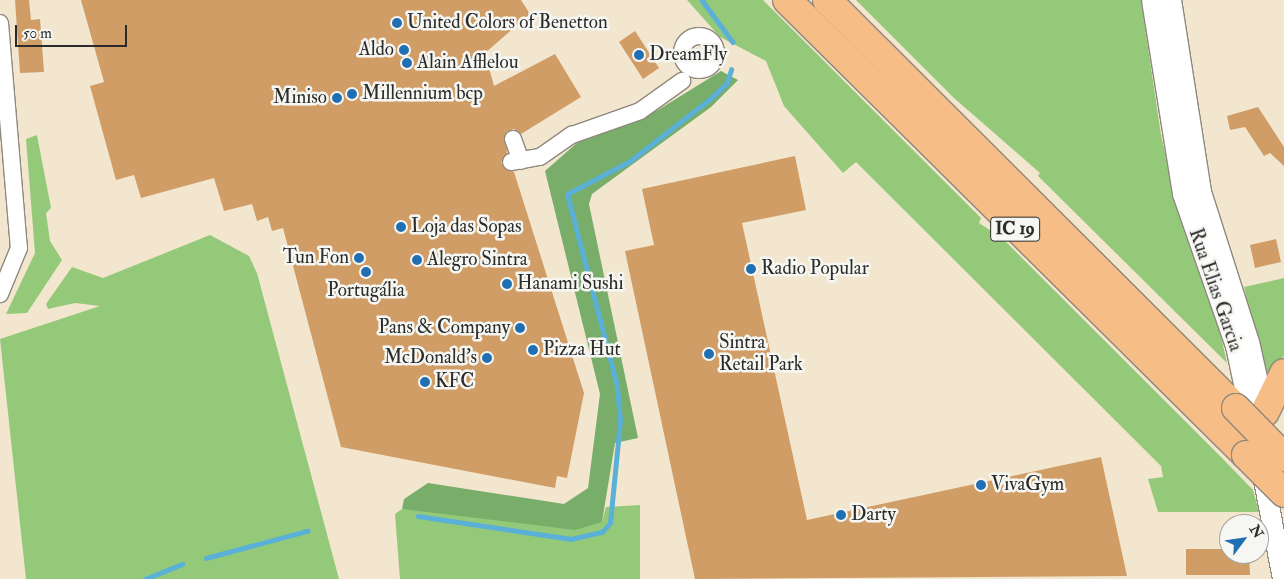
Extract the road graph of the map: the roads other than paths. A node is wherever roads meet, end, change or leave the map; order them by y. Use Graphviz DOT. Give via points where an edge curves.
graph roads {
  1 [pos="787,0"];
  2 [pos="827,0"];
  3 [pos="1152,0"];
  4 [pos="1171,0"];
  5 [pos="0,23"];
  6 [pos="682,81"];
  7 [pos="513,139"];
  8 [pos="0,294"];
  9 [pos="1284,373"];
  10 [pos="1265,412"];
  11 [pos="1284,457"];
  12 [pos="1284,493"];
  13 [pos="1284,504"];
  14 [pos="1282,579"];
  1 -- 12 [label="highway, IC 19, bridge"];
  2 -- 11 [label="highway, IC 19, bridge"];
  3 -- 14 [label="street, Rua Elias Garcia" via="1183,194 1236,346"];
  4 -- 10 [label="street, Rua Elias Garcia" via="1201,192 1248,342"];
  5 -- 8 [label="street" via="18,248"];
  6 -- 7 [label="street" via="640,111 588,128 547,154 516,162"];
  9 -- 10 [label="highway"];
  10 -- 13 [label="street, Rua Elias Garcia"];
}
